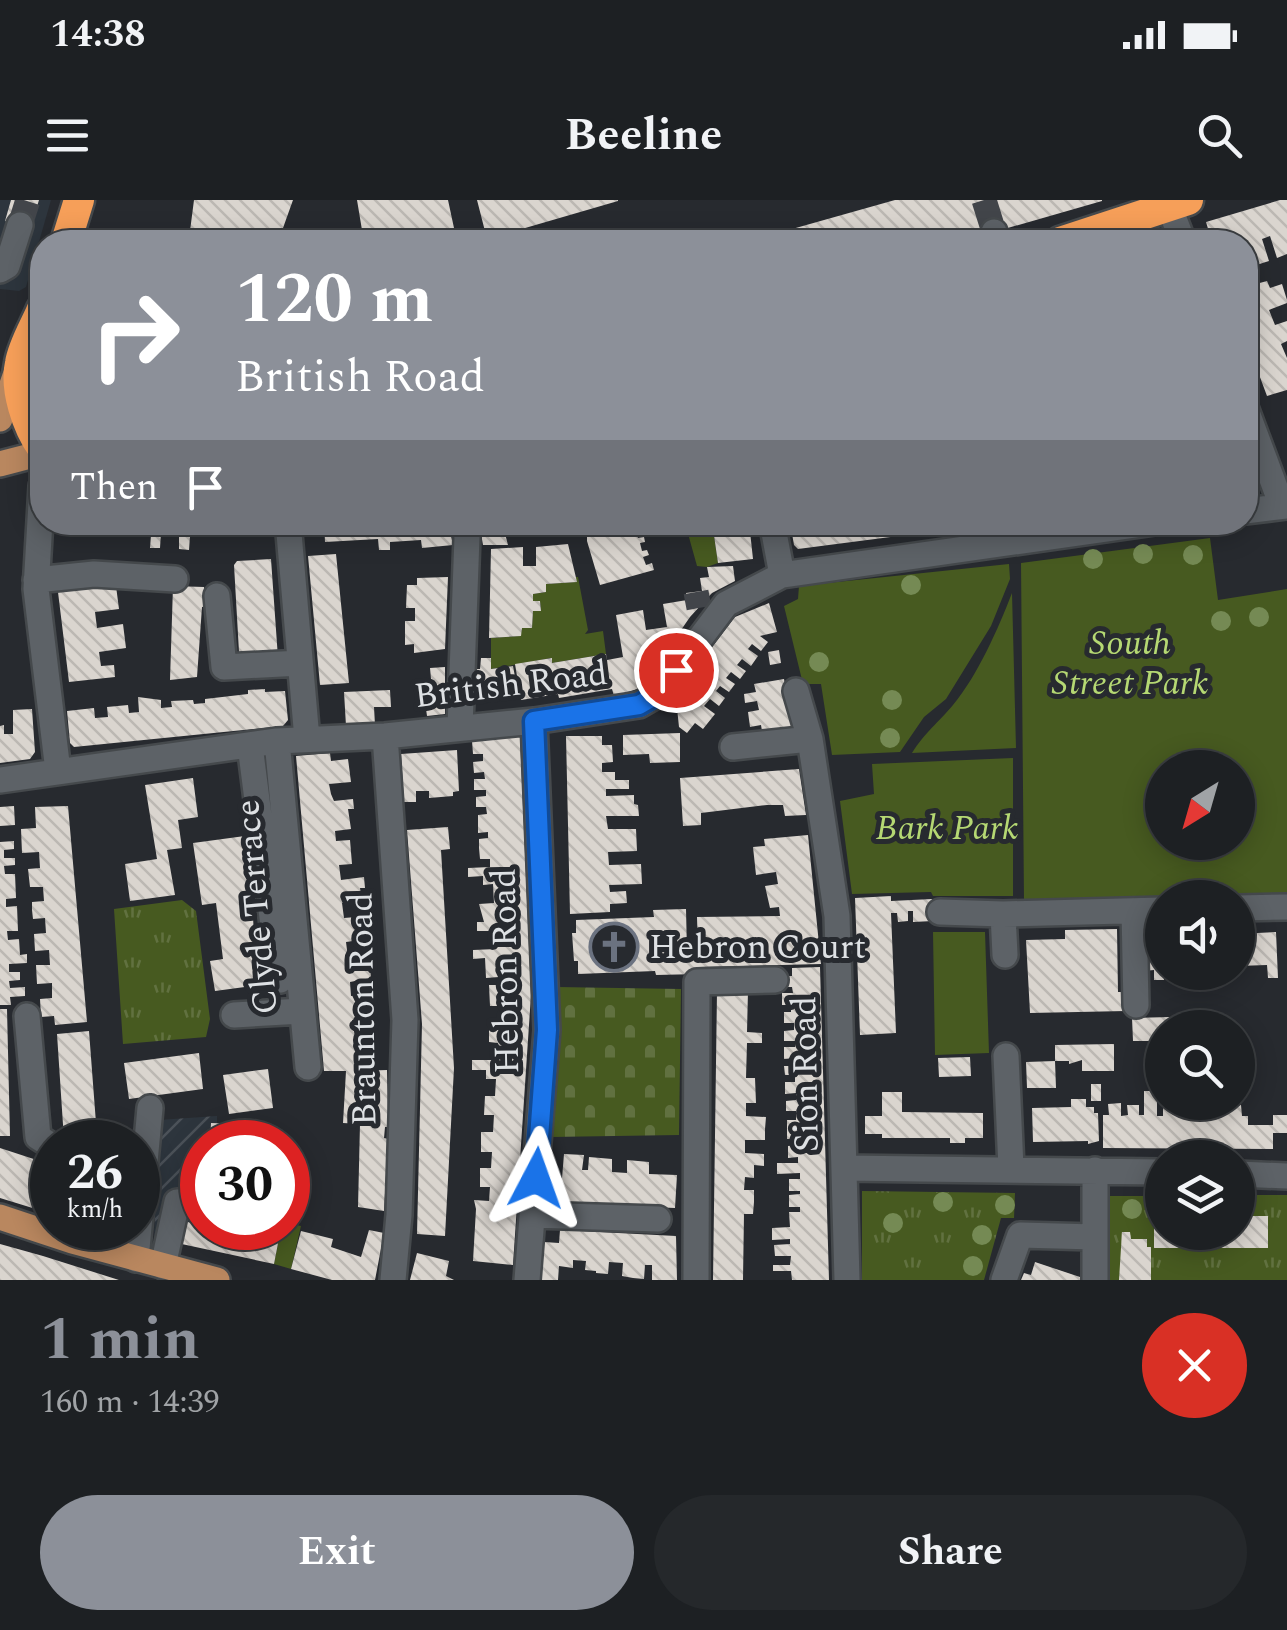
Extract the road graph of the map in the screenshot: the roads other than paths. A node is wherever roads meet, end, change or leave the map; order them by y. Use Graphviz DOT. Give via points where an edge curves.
graph roads {
  1 [pos="79,200"];
  2 [pos="1178,203"];
  3 [pos="20,225"];
  4 [pos="70,230"];
  5 [pos="1096,230"];
  6 [pos="1181,230"];
  7 [pos="0,270"];
  8 [pos="30,334"];
  9 [pos="10,374"];
  10 [pos="0,419"];
  11 [pos="30,425"];
  12 [pos="1258,439"];
  13 [pos="30,455"];
  14 [pos="0,464"];
  15 [pos="1285,506"];
  16 [pos="1258,509"];
  17 [pos="36,535"];
  18 [pos="289,535"];
  19 [pos="467,535"];
  20 [pos="774,535"];
  21 [pos="1022,535"];
  22 [pos="32,563"];
  23 [pos="782,575"];
  24 [pos="175,579"];
  25 [pos="217,596"];
  26 [pos="300,664"];
  27 [pos="796,691"];
  28 [pos="534,721"];
  29 [pos="460,727"];
  30 [pos="385,736"];
  31 [pos="307,738"];
  32 [pos="810,739"];
  33 [pos="277,741"];
  34 [pos="250,745"];
  35 [pos="733,747"];
  36 [pos="58,772"];
  37 [pos="0,780"];
  38 [pos="1287,907"];
  39 [pos="1255,908"];
  40 [pos="1134,911"];
  41 [pos="1145,911"];
  42 [pos="940,912"];
  43 [pos="1004,914"];
  44 [pos="1005,955"];
  45 [pos="280,980"];
  46 [pos="776,980"];
  47 [pos="1136,1004"];
  48 [pos="302,1011"];
  49 [pos="234,1015"];
  50 [pos="27,1016"];
  51 [pos="1006,1056"];
  52 [pos="308,1067"];
  53 [pos="150,1108"];
  54 [pos="36,1120"];
  55 [pos="148,1120"];
  56 [pos="844,1168"];
  57 [pos="1010,1168"];
  58 [pos="1094,1170"];
  59 [pos="1145,1172"];
  60 [pos="1255,1175"];
  61 [pos="1287,1176"];
  62 [pos="180,1202"];
  63 [pos="534,1215"];
  64 [pos="0,1217"];
  65 [pos="658,1218"];
  66 [pos="1095,1237"];
  67 [pos="145,1266"];
  68 [pos="217,1280"];
  69 [pos="393,1280"];
  70 [pos="527,1280"];
  71 [pos="696,1280"];
  72 [pos="847,1280"];
  73 [pos="1004,1280"];
  74 [pos="1095,1280"];
  1 -- 4 [label="highway"];
  2 -- 5 [label="highway"];
  2 -- 6 [label="street"];
  3 -- 7 [label="street"];
  8 -- 9 [label="highway"];
  9 -- 10 [label="main road"];
  9 -- 11 [label="highway"];
  12 -- 15 [label="street"];
  13 -- 14 [label="main road"];
  15 -- 16 [label="street"];
  17 -- 22 [label="street"];
  18 -- 26 [label="street"];
  19 -- 29 [label="street"];
  20 -- 23 [label="street"];
  21 -- 23 [label="street, British Road"];
  22 -- 24 [label="street"];
  22 -- 36 [label="street"];
  23 -- 28 [label="street, British Road" via="706,614 658,694 639,705"];
  25 -- 26 [label="street" via="224,668"];
  26 -- 31 [label="street"];
  27 -- 32 [label="street, Sion Road"];
  28 -- 29 [label="street, British Road"];
  28 -- 63 [label="street, Hebron Road" via="547,1030"];
  29 -- 30 [label="street, British Road"];
  30 -- 31 [label="street, British Road"];
  30 -- 69 [label="street, Braunton Road" via="406,1020"];
  31 -- 33 [label="street, British Road"];
  32 -- 35 [label="street"];
  32 -- 56 [label="street, Sion Road" via="837,916"];
  33 -- 34 [label="street, British Road"];
  33 -- 48 [label="street, Clyde Terrace"];
  34 -- 36 [label="street, British Road"];
  34 -- 45 [label="street"];
  36 -- 37 [label="street, British Road"];
  38 -- 39 [label="street"];
  40 -- 41 [label="street"];
  40 -- 43 [label="street"];
  40 -- 47 [label="street"];
  42 -- 43 [label="street"];
  43 -- 44 [label="street"];
  46 -- 71 [label="street" via="697,982"];
  48 -- 49 [label="street"];
  48 -- 52 [label="street, Clyde Terrace"];
  50 -- 54 [label="street"];
  51 -- 57 [label="street"];
  53 -- 55 [label="street"];
  56 -- 57 [label="street"];
  56 -- 72 [label="street, Sion Road"];
  57 -- 58 [label="street"];
  58 -- 59 [label="street"];
  58 -- 66 [label="street"];
  60 -- 61 [label="street"];
  62 -- 67 [label="street"];
  63 -- 65 [label="street"];
  63 -- 70 [label="street, Hebron Road"];
  64 -- 67 [label="main road"];
  66 -- 73 [label="street" via="1020,1235"];
  66 -- 74 [label="street"];
  67 -- 68 [label="main road"];
}
